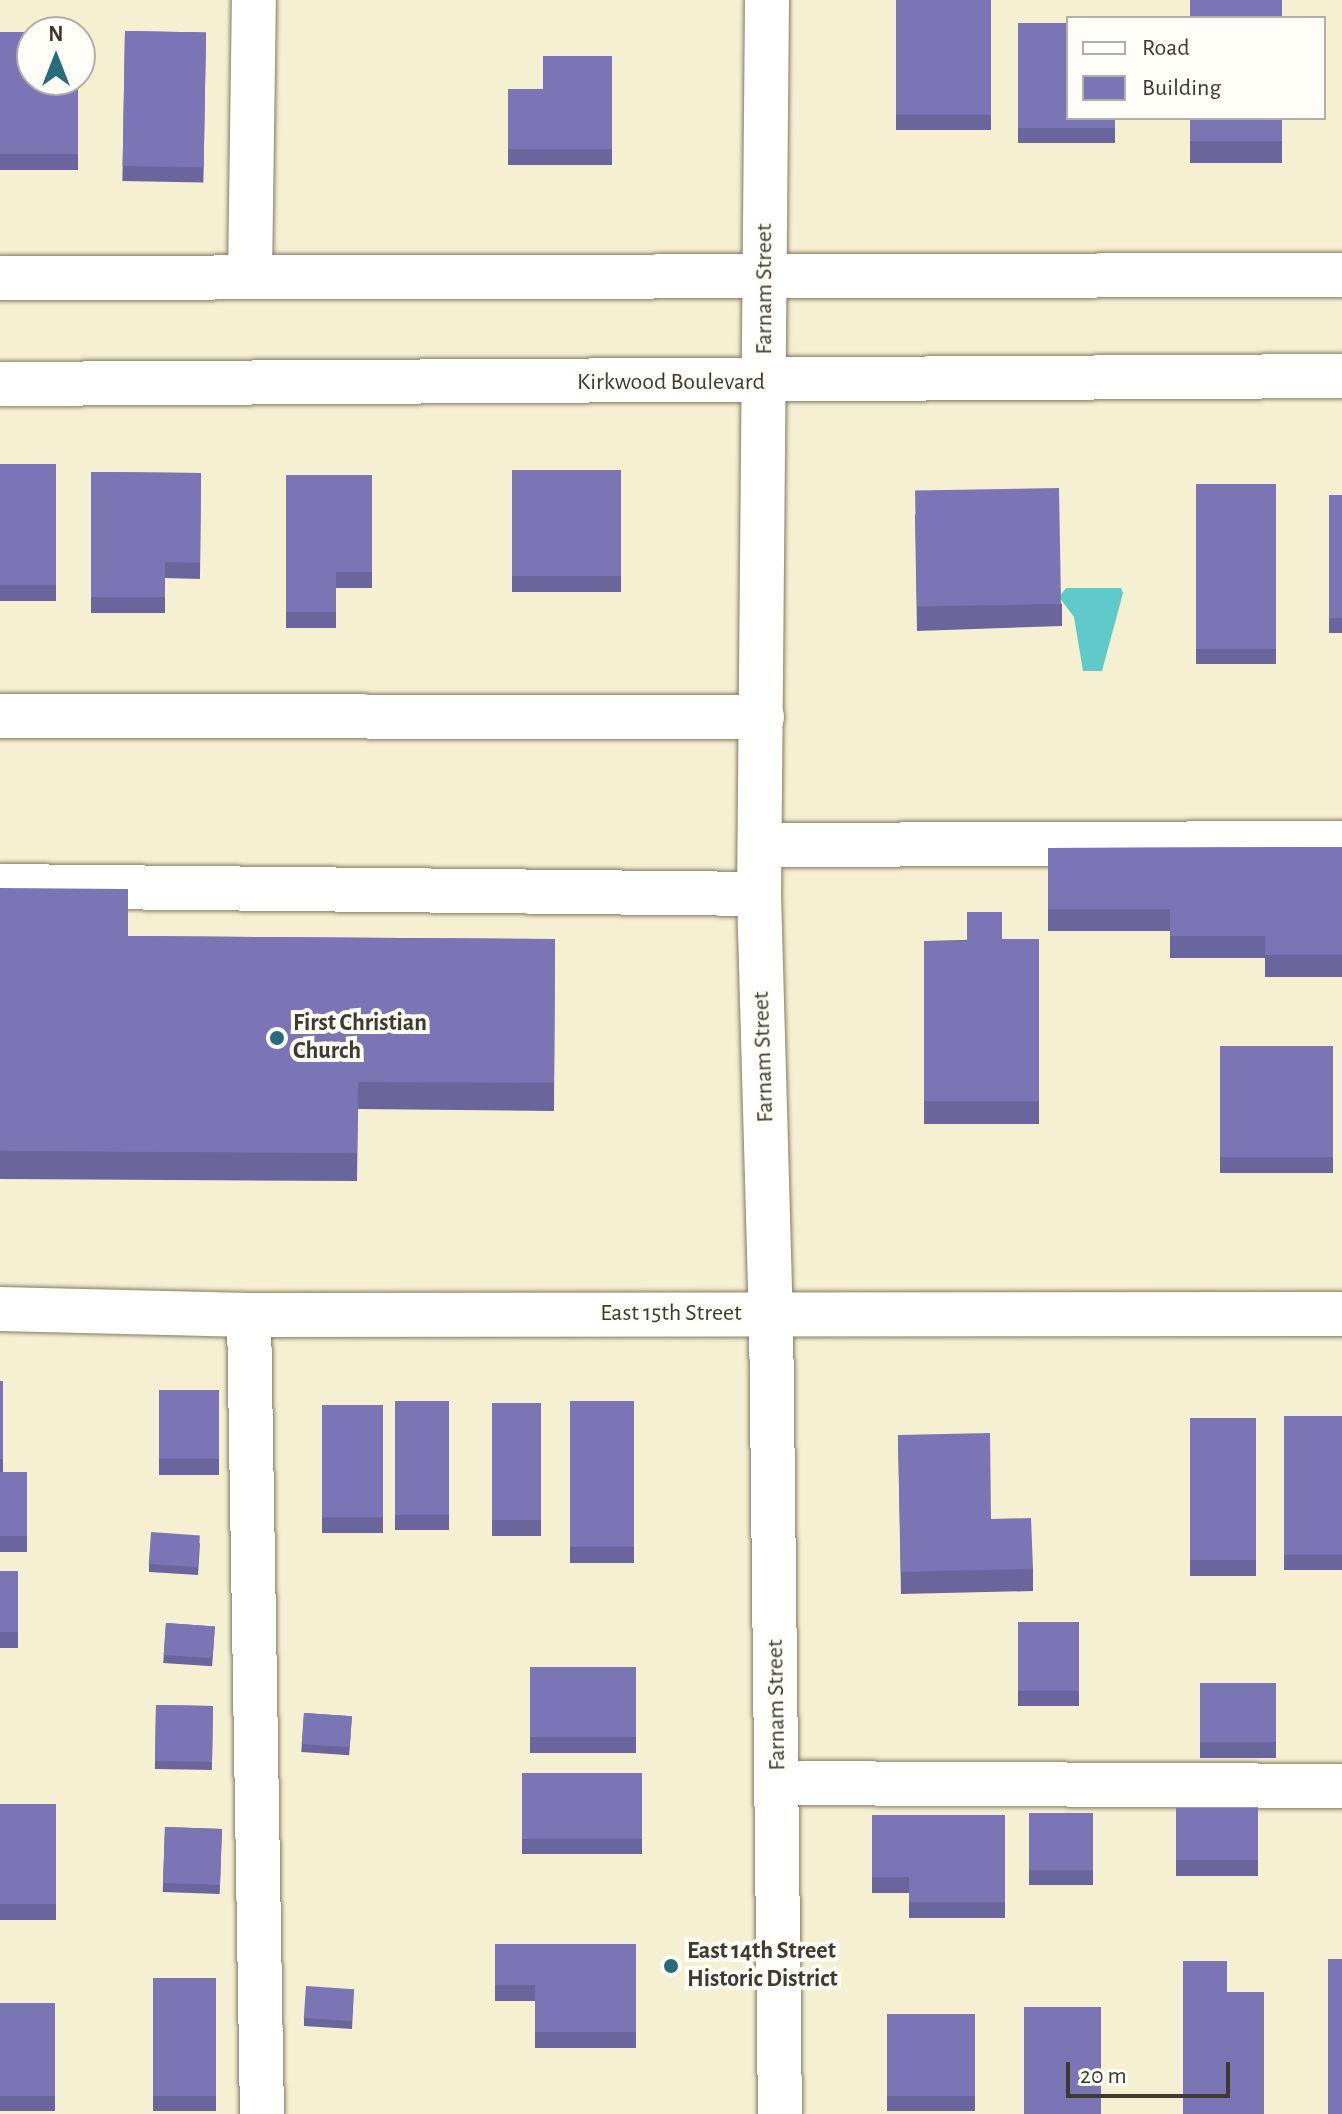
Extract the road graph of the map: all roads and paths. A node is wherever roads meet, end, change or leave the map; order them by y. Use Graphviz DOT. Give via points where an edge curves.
graph roads {
  1 [pos="254,0"];
  2 [pos="767,0"];
  3 [pos="1342,275"];
  4 [pos="250,277"];
  5 [pos="765,277"];
  6 [pos="0,278"];
  7 [pos="1342,376"];
  8 [pos="764,383"];
  9 [pos="0,384"];
  10 [pos="0,716"];
  11 [pos="762,717"];
  12 [pos="1342,843"];
  13 [pos="761,845"];
  14 [pos="0,886"];
  15 [pos="759,894"];
  16 [pos="0,1309"];
  17 [pos="771,1313"];
  18 [pos="1342,1314"];
  19 [pos="249,1315"];
  20 [pos="778,1783"];
  21 [pos="1342,1786"];
  22 [pos="262,2114"];
  23 [pos="780,2114"];
  1 -- 4 [label="street"];
  2 -- 5 [label="street, Farnam Street"];
  3 -- 5 [label="street"];
  4 -- 5 [label="street"];
  4 -- 6 [label="street"];
  5 -- 8 [label="street, Farnam Street"];
  7 -- 8 [label="street, Kirkwood Boulevard"];
  8 -- 9 [label="street, Kirkwood Boulevard"];
  8 -- 11 [label="street, Farnam Street"];
  10 -- 11 [label="street"];
  11 -- 13 [label="street, Farnam Street"];
  12 -- 13 [label="street"];
  13 -- 15 [label="street, Farnam Street"];
  14 -- 15 [label="street"];
  15 -- 17 [label="street, Farnam Street"];
  16 -- 19 [label="street, East 15th Street"];
  17 -- 18 [label="street, East 15th Street"];
  17 -- 19 [label="street, East 15th Street"];
  17 -- 20 [label="street, Farnam Street"];
  19 -- 22 [label="street"];
  20 -- 21 [label="street"];
  20 -- 23 [label="street, Farnam Street"];
}
